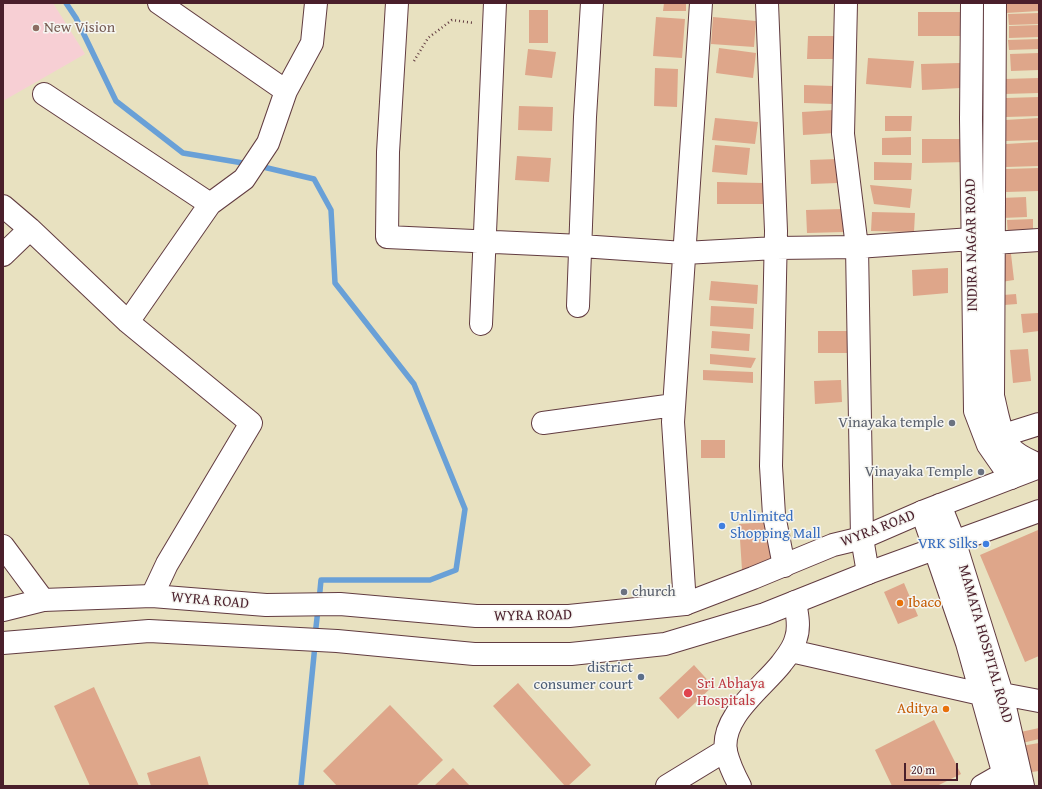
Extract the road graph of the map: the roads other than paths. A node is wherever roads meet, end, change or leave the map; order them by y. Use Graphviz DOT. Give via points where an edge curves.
graph roads {
  1 [pos="159,3"];
  2 [pos="316,3"];
  3 [pos="398,3"];
  4 [pos="495,3"];
  5 [pos="592,3"];
  6 [pos="701,3"];
  7 [pos="767,3"];
  8 [pos="846,3"];
  9 [pos="972,3"];
  10 [pos="995,3"];
  11 [pos="286,91"];
  12 [pos="44,94"];
  13 [pos="210,204"];
  14 [pos="3,206"];
  15 [pos="30,229"];
  16 [pos="1039,240"];
  17 [pos="982,241"];
  18 [pos="485,242"];
  19 [pos="581,246"];
  20 [pos="857,247"];
  21 [pos="776,248"];
  22 [pos="684,253"];
  23 [pos="3,255"];
  24 [pos="578,306"];
  25 [pos="128,322"];
  26 [pos="481,324"];
  27 [pos="674,405"];
  28 [pos="543,423"];
  29 [pos="1039,424"];
  30 [pos="1004,435"];
  31 [pos="1039,466"];
  32 [pos="1010,478"];
  33 [pos="931,508"];
  34 [pos="1039,511"];
  35 [pos="862,538"];
  36 [pos="954,540"];
  37 [pos="3,546"];
  38 [pos="934,548"];
  39 [pos="784,566"];
  40 [pos="868,573"];
  41 [pos="152,596"];
  42 [pos="43,600"];
  43 [pos="795,602"];
  44 [pos="685,604"];
  45 [pos="3,610"];
  46 [pos="3,643"];
  47 [pos="791,651"];
  48 [pos="991,694"];
  49 [pos="1039,701"];
  50 [pos="726,750"];
  51 [pos="1005,780"];
  52 [pos="667,786"];
  53 [pos="740,786"];
  54 [pos="982,786"];
  55 [pos="1023,786"];
  1 -- 11 [label="street"];
  2 -- 11 [label="street" via="312,43"];
  3 -- 18 [label="street" via="388,152 387,237"];
  4 -- 18 [label="street"];
  5 -- 19 [label="street"];
  6 -- 22 [label="street"];
  7 -- 21 [label="street"];
  8 -- 20 [label="street" via="843,134"];
  9 -- 17 [label="street, INDIRA NAGAR ROAD" via="970,118"];
  10 -- 17 [label="street, INDIRA NAGAR ROAD"];
  11 -- 13 [label="street" via="268,142 244,179"];
  12 -- 13 [label="street"];
  13 -- 25 [label="street"];
  14 -- 15 [label="street"];
  15 -- 23 [label="street"];
  15 -- 25 [label="street"];
  16 -- 17 [label="street"];
  17 -- 20 [label="street"];
  17 -- 30 [label="street, INDIRA NAGAR ROAD" via="993,396"];
  17 -- 32 [label="street, INDIRA NAGAR ROAD" via="975,411 988,445"];
  18 -- 19 [label="street"];
  18 -- 26 [label="street"];
  19 -- 22 [label="street"];
  19 -- 24 [label="street"];
  20 -- 21 [label="street"];
  20 -- 35 [label="street"];
  21 -- 22 [label="street"];
  21 -- 39 [label="street" via="772,466 774,515"];
  22 -- 27 [label="street"];
  25 -- 41 [label="street" via="250,423 167,564"];
  27 -- 28 [label="street"];
  27 -- 44 [label="street"];
  29 -- 30 [label="street"];
  30 -- 31 [label="street, INDIRA NAGAR ROAD" via="1010,447 1020,456"];
  31 -- 32 [label="street, WYRA ROAD"];
  32 -- 33 [label="street, WYRA ROAD"];
  33 -- 35 [label="street, WYRA ROAD"];
  33 -- 36 [label="street, MAMATA HOSPITAL ROAD"];
  33 -- 38 [label="street, MAMATA HOSPITAL ROAD"];
  34 -- 36 [label="street"];
  35 -- 39 [label="street, WYRA ROAD" via="833,546"];
  35 -- 40 [label="street"];
  36 -- 38 [label="street"];
  36 -- 48 [label="street, MAMATA HOSPITAL ROAD"];
  37 -- 42 [label="street"];
  38 -- 40 [label="street"];
  38 -- 48 [label="street, MAMATA HOSPITAL ROAD" via="967,643"];
  39 -- 44 [label="street, WYRA ROAD"];
  40 -- 43 [label="street"];
  41 -- 42 [label="street, WYRA ROAD"];
  41 -- 44 [label="street, WYRA ROAD" via="266,605 340,604 476,616 569,616"];
  42 -- 45 [label="street, WYRA ROAD"];
  43 -- 46 [label="street" via="765,614 665,644 571,654 474,654 337,641 149,630"];
  43 -- 47 [label="street" via="797,638"];
  47 -- 48 [label="street"];
  47 -- 50 [label="street" via="742,706 729,729"];
  48 -- 49 [label="street"];
  48 -- 51 [label="street, MAMATA HOSPITAL ROAD"];
  48 -- 55 [label="street, MAMATA HOSPITAL ROAD"];
  50 -- 52 [label="street"];
  50 -- 53 [label="street" via="730,767"];
  51 -- 54 [label="street"];
}
